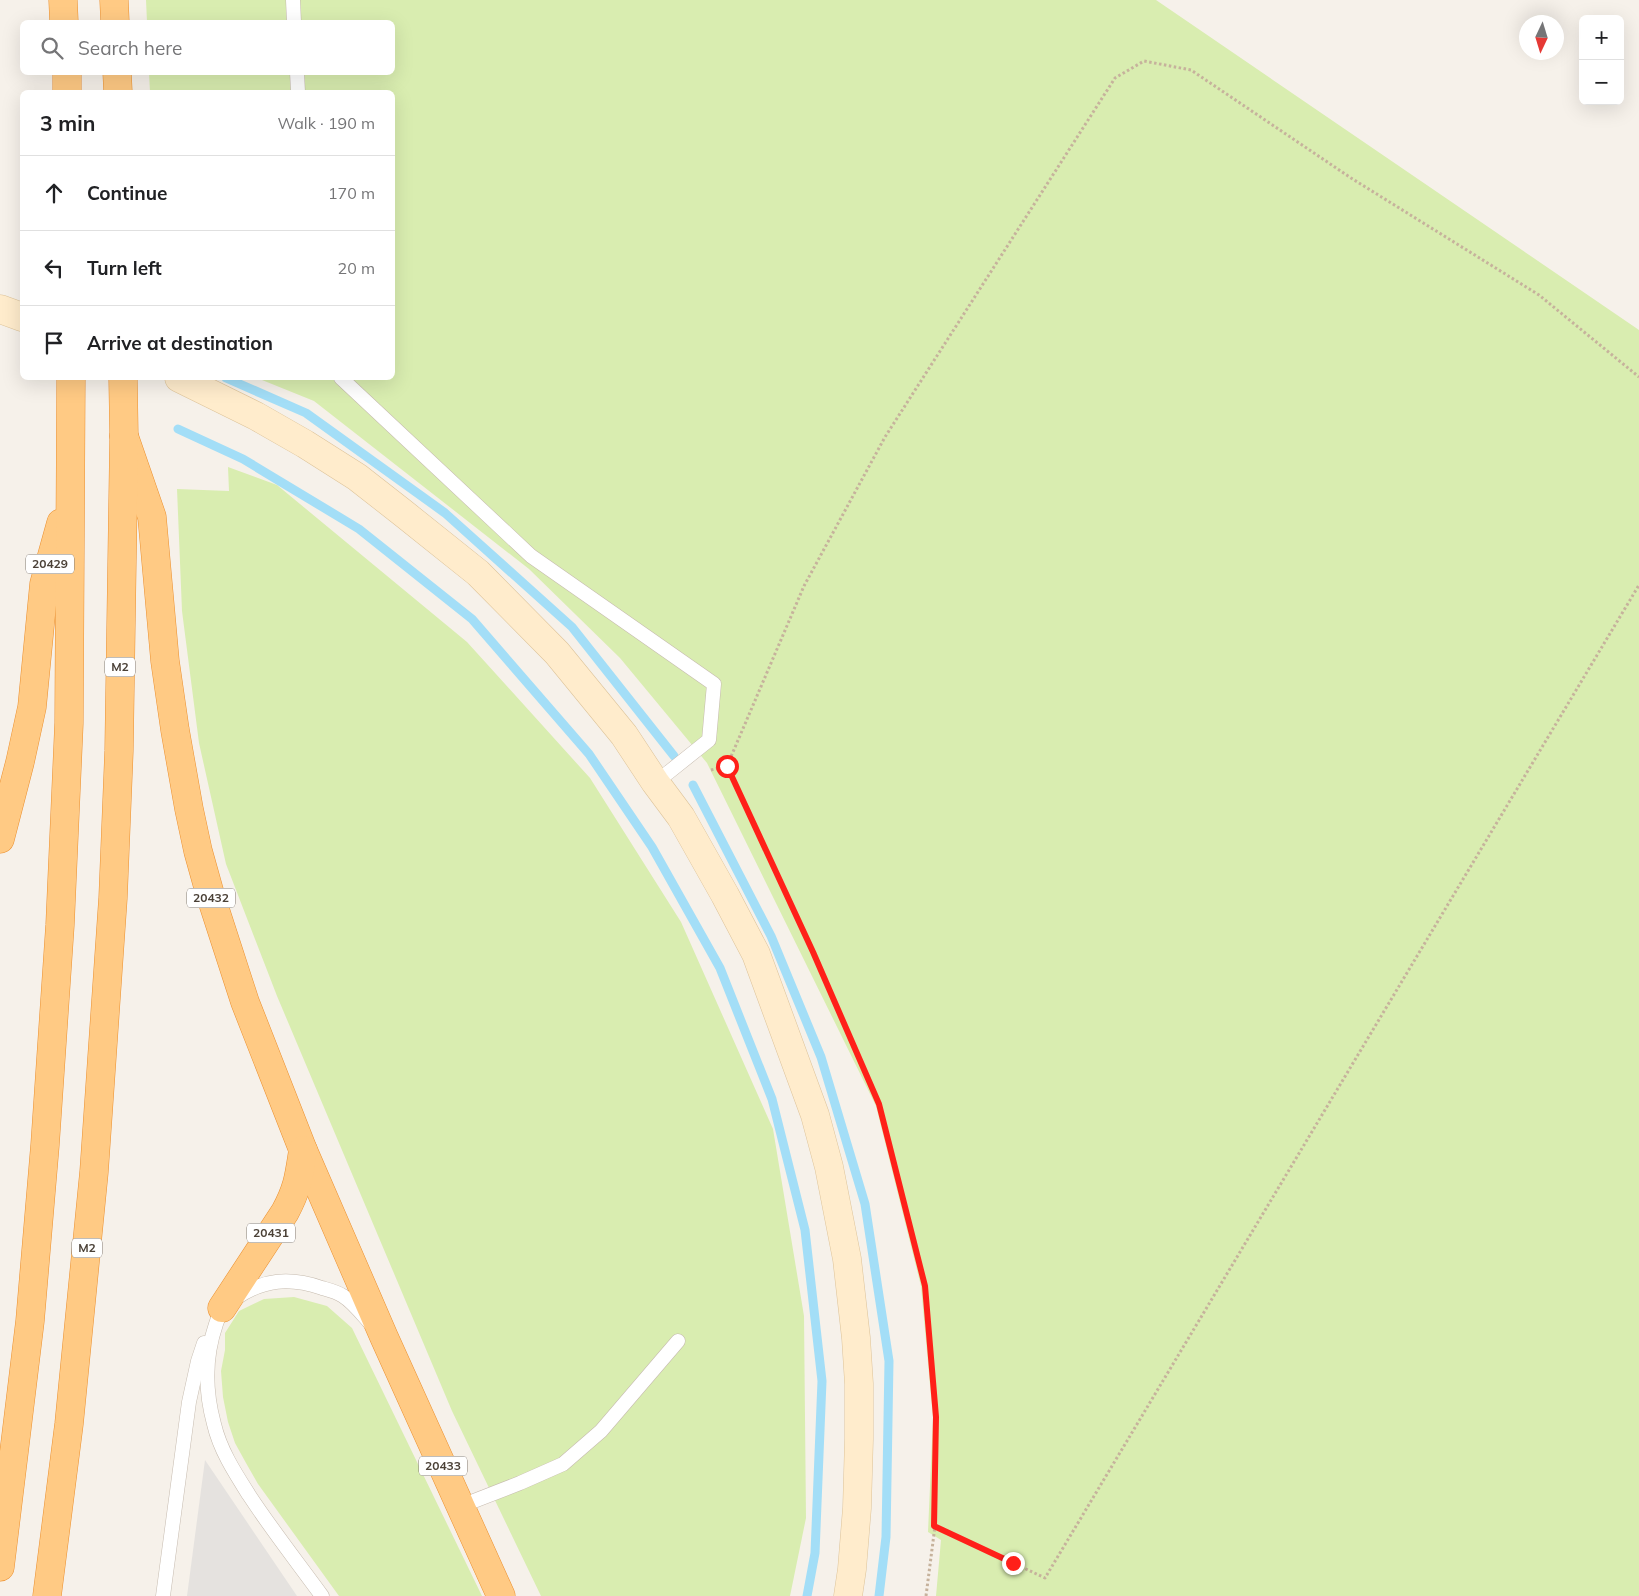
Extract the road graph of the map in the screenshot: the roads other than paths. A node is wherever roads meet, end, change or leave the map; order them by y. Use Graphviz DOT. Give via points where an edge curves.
graph roads {
  1 [pos="63,0"];
  2 [pos="114,0"];
  3 [pos="293,0"];
  4 [pos="64,20"];
  5 [pos="115,20"];
  6 [pos="294,20"];
  7 [pos="67,75"];
  8 [pos="118,75"];
  9 [pos="297,75"];
  10 [pos="67,90"];
  11 [pos="118,90"];
  12 [pos="298,90"];
  13 [pos="0,310"];
  14 [pos="20,315"];
  15 [pos="71,380"];
  16 [pos="123,380"];
  17 [pos="183,380"];
  18 [pos="343,380"];
  19 [pos="124,436"];
  20 [pos="71,485"];
  21 [pos="655,782"];
  22 [pos="0,838"];
  23 [pos="303,1150"];
  24 [pos="222,1308"];
  25 [pos="384,1337"];
  26 [pos="678,1341"];
  27 [pos="460,1506"];
  28 [pos="0,1567"];
  29 [pos="47,1596"];
  30 [pos="163,1596"];
  31 [pos="322,1596"];
  32 [pos="501,1596"];
  33 [pos="848,1596"];
  1 -- 4 [label="highway"];
  2 -- 5 [label="highway"];
  3 -- 6 [label="lane"];
  7 -- 10 [label="highway"];
  8 -- 11 [label="highway"];
  9 -- 12 [label="lane"];
  13 -- 14 [label="main road"];
  15 -- 20 [label="highway"];
  16 -- 19 [label="highway, M2"];
  17 -- 21 [label="main road" via="256,416 349,472 478,573 557,653 624,735"];
  18 -- 21 [label="lane" via="531,556 714,684 709,740"];
  19 -- 23 [label="highway, 20432" via="152,517 165,661 198,851 245,1002"];
  19 -- 29 [label="highway, M2" via="119,751 112,908 94,1172 69,1424"];
  20 -- 22 [label="highway, 20429" via="44,584 32,707"];
  20 -- 28 [label="highway" via="69,723 59,934 30,1321"];
  21 -- 33 [label="main road" via="681,817 756,954 815,1114 829,1167 847,1259 859,1384 857,1508"];
  23 -- 24 [label="highway, 20431" via="293,1196"];
  23 -- 25 [label="highway, 20432"];
  24 -- 25 [label="lane" via="256,1286 278,1282 304,1283 343,1296"];
  24 -- 30 [label="lane, 20431" via="204,1344 190,1392"];
  24 -- 31 [label="lane" via="211,1339 207,1370 214,1425 224,1452 241,1482"];
  25 -- 27 [label="highway, 20433"];
  26 -- 27 [label="lane" via="601,1430 563,1464"];
  27 -- 32 [label="highway, 20433"];
}
